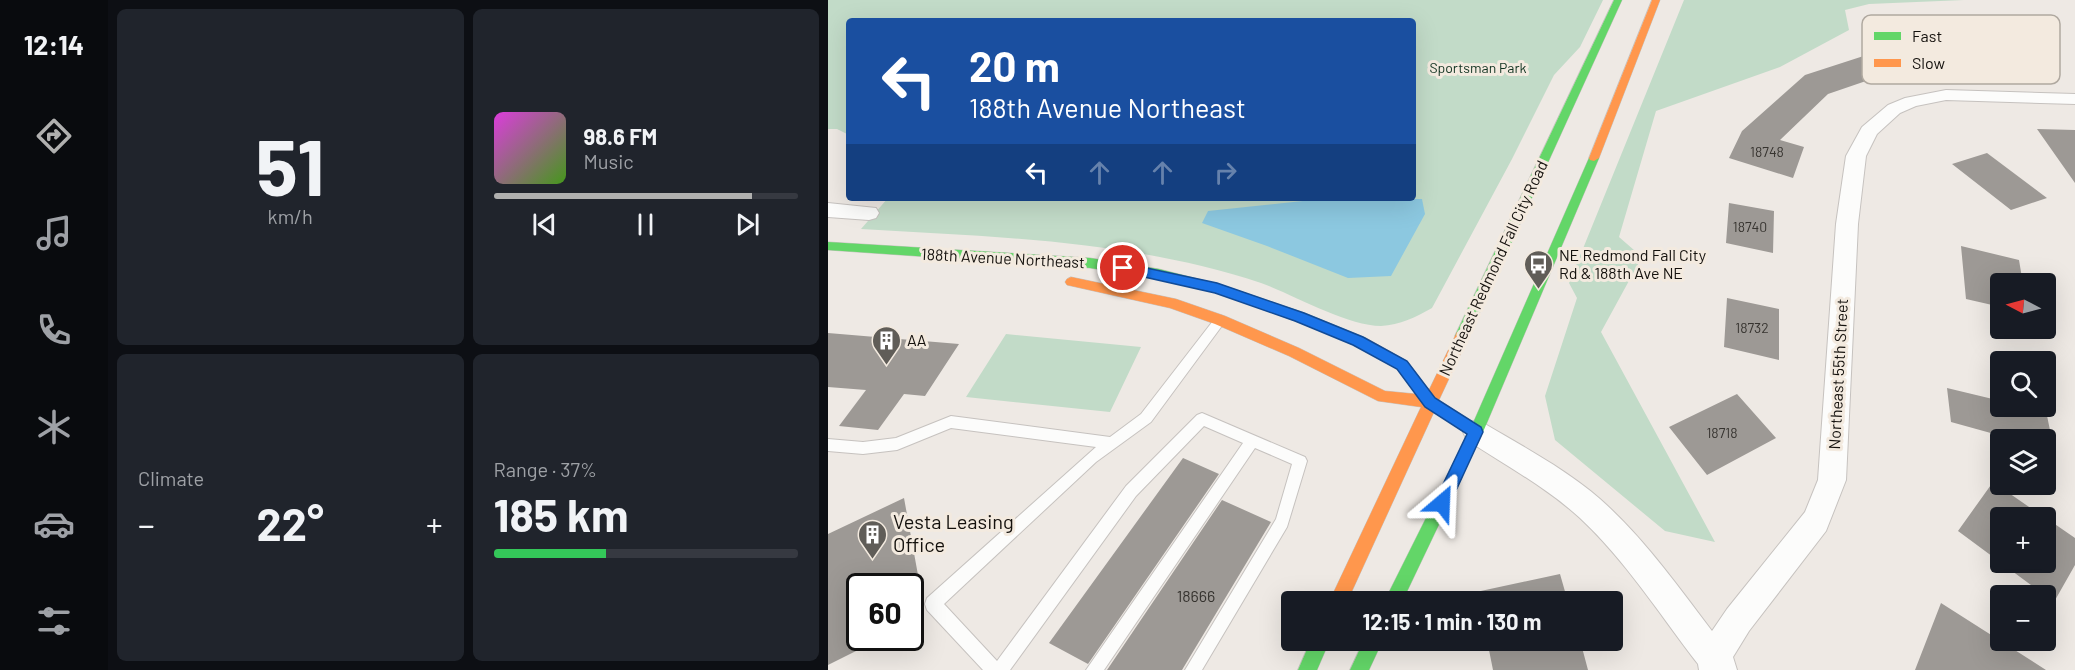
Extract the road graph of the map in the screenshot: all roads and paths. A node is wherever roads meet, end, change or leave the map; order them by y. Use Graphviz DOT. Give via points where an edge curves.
graph roads {
  1 [pos="1618,0"];
  2 [pos="1656,0"];
  3 [pos="2075,99"];
  4 [pos="828,210"];
  5 [pos="869,213"];
  6 [pos="828,246"];
  7 [pos="1057,280"];
  8 [pos="1220,320"];
  9 [pos="1430,402"];
  10 [pos="1476,432"];
  11 [pos="1252,441"];
  12 [pos="1112,443"];
  13 [pos="828,445"];
  14 [pos="1343,591"];
  15 [pos="1398,591"];
  16 [pos="1316,651"];
  17 [pos="1368,651"];
  18 [pos="1717,666"];
  19 [pos="994,670"];
  20 [pos="1000,670"];
  21 [pos="1094,670"];
  22 [pos="1193,670"];
  23 [pos="1307,670"];
  24 [pos="1359,670"];
  1 -- 9 [label="main road, Northeast Redmond Fall City Road"];
  2 -- 10 [label="main road" via="1600,144"];
  3 -- 18 [label="street, Northeast 55th Street" via="1946,95 1894,109 1869,131 1856,156 1847,224 1832,480 1816,521 1738,620"];
  4 -- 5 [label="street"];
  6 -- 9 [label="main road, 188th Avenue Northeast" via="1090,263 1200,284 1358,341 1402,365"];
  7 -- 8 [label="main road, 188th Avenue Northeast" via="1171,303"];
  8 -- 9 [label="main road, 188th Avenue Northeast" via="1383,397"];
  8 -- 12 [label="lane" via="1146,418"];
  9 -- 10 [label="main road, 188th Avenue Northeast"];
  9 -- 14 [label="main road, Northeast Redmond Fall City Road"];
  10 -- 15 [label="main road"];
  10 -- 18 [label="street" via="1591,509 1640,564"];
  11 -- 20 [label="lane" via="1202,418 1131,491"];
  11 -- 21 [label="lane"];
  11 -- 22 [label="lane" via="1300,461 1282,522"];
  12 -- 13 [label="lane" via="951,422 897,444 863,448"];
  12 -- 19 [label="lane" via="933,604"];
  16 -- 23 [label="main road"];
  17 -- 24 [label="main road"];
}
